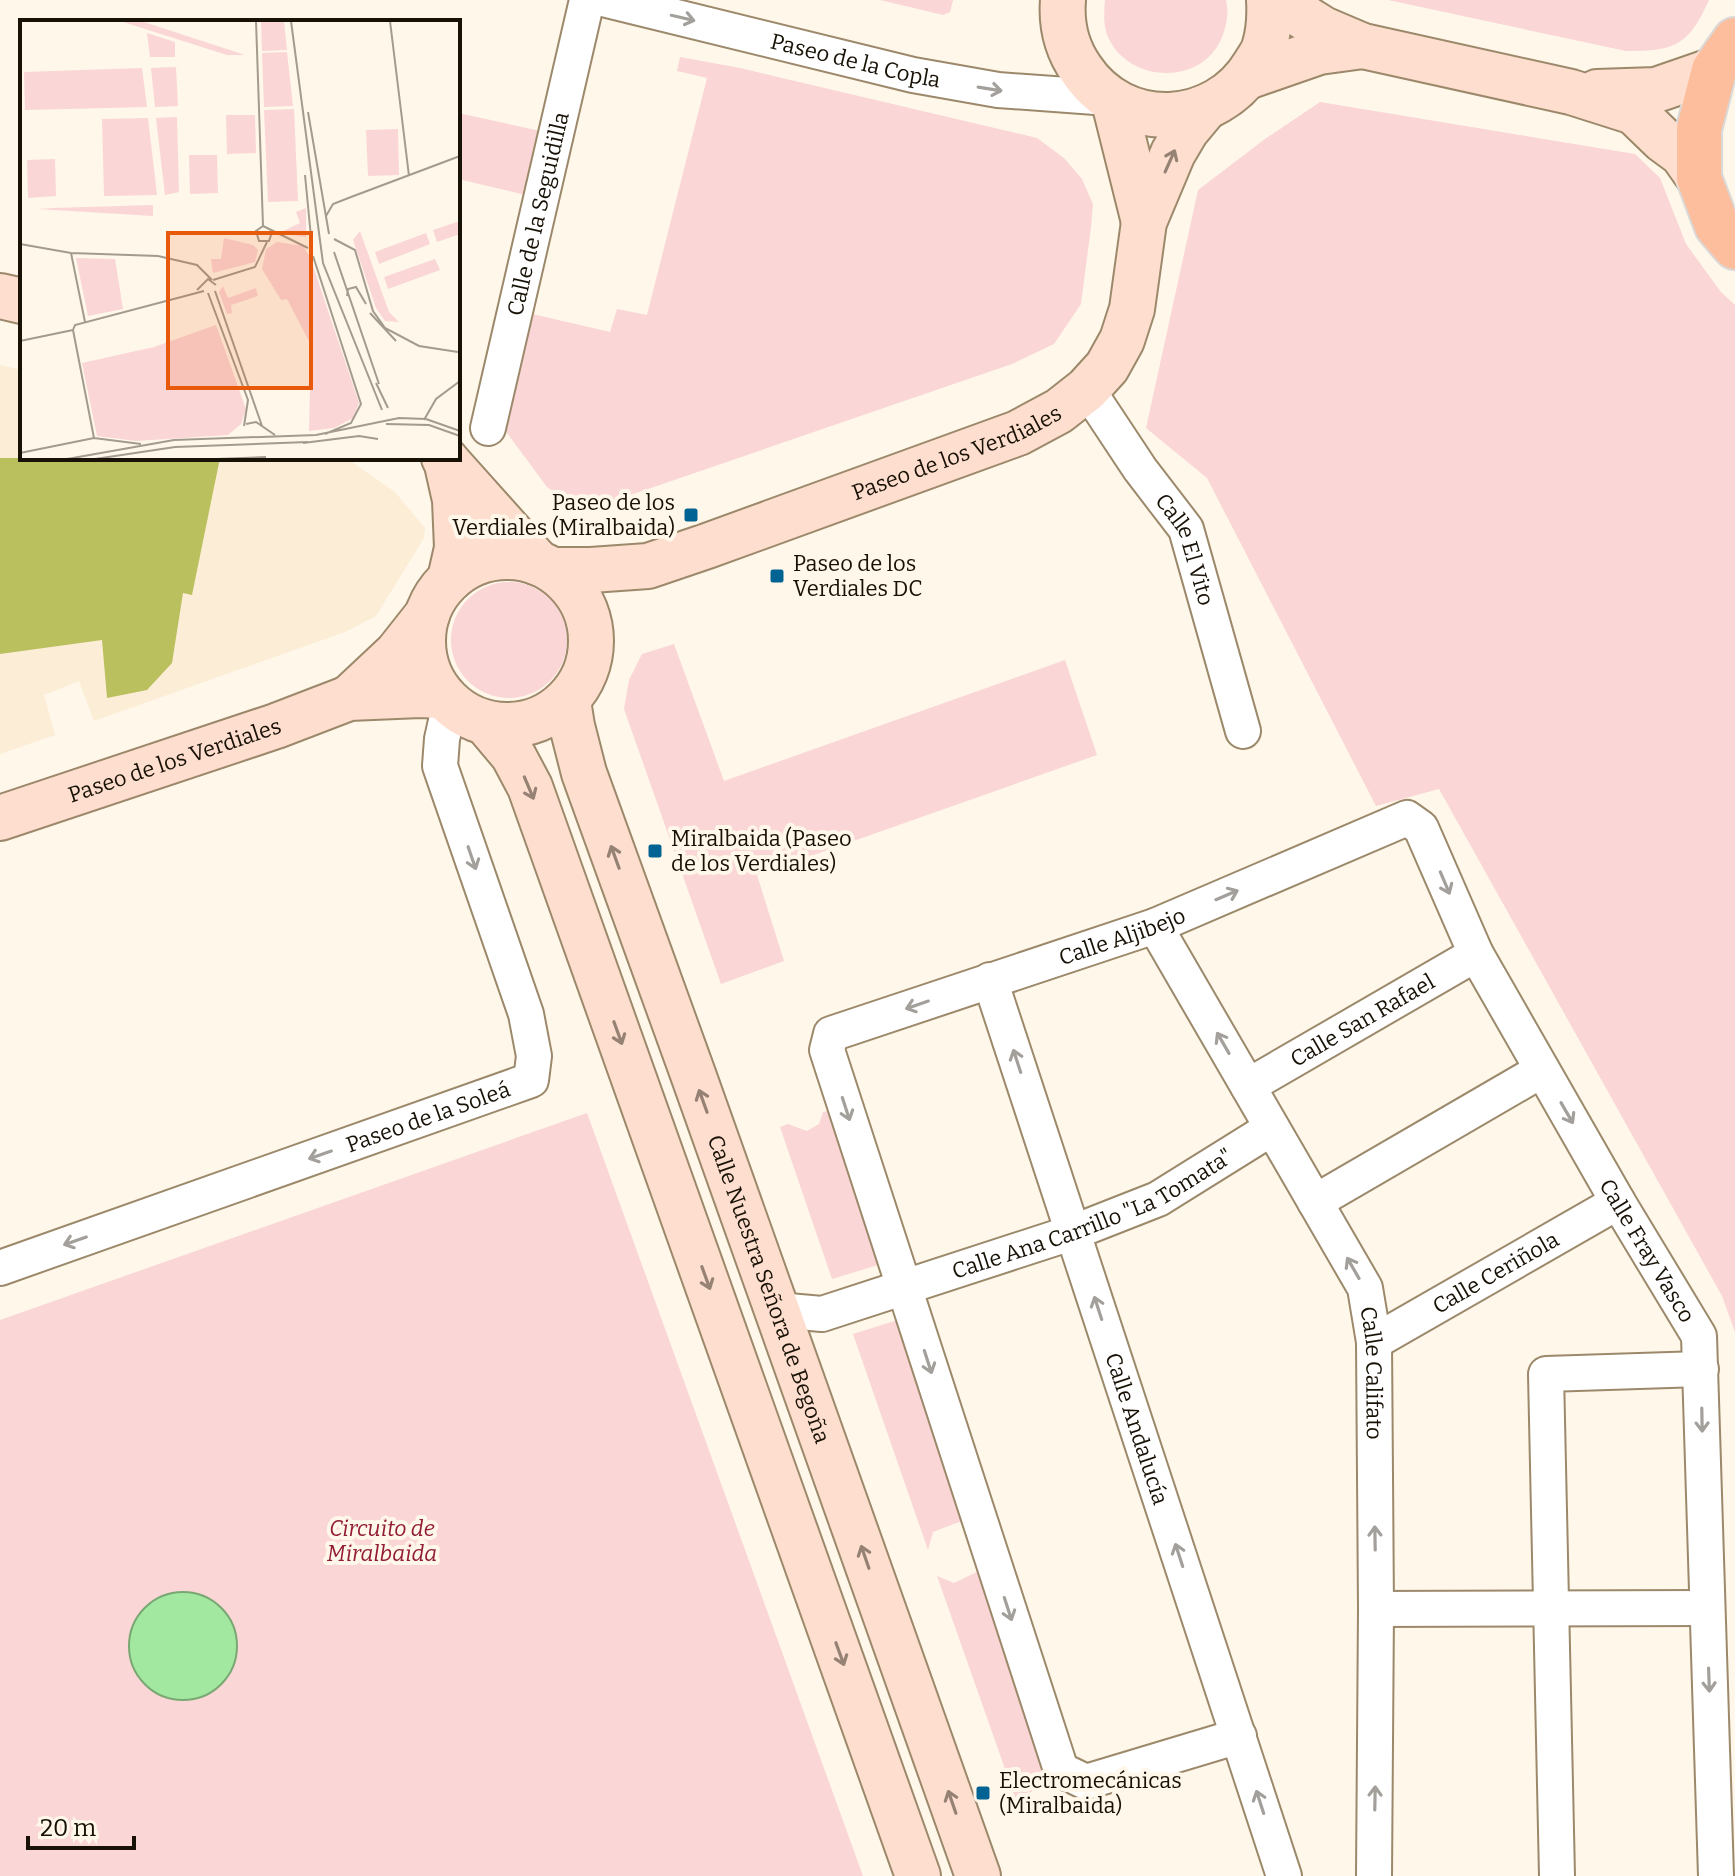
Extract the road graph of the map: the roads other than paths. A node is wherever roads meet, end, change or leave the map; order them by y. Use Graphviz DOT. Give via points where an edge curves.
graph roads {
  1 [pos="587,0"];
  2 [pos="607,0"];
  3 [pos="1063,0"];
  4 [pos="1269,0"];
  5 [pos="1282,0"];
  6 [pos="1363,46"];
  7 [pos="1724,55"];
  8 [pos="1247,77"];
  9 [pos="1571,92"];
  10 [pos="1111,100"];
  11 [pos="1206,107"];
  12 [pos="1699,178"];
  13 [pos="1144,222"];
  14 [pos="1735,247"];
  15 [pos="0,296"];
  16 [pos="20,301"];
  17 [pos="1087,389"];
  18 [pos="488,428"];
  19 [pos="445,460"];
  20 [pos="446,460"];
  21 [pos="546,566"];
  22 [pos="648,566"];
  23 [pos="439,597"];
  24 [pos="591,627"];
  25 [pos="349,698"];
  26 [pos="446,700"];
  27 [pos="568,701"];
  28 [pos="487,724"];
  29 [pos="1243,731"];
  30 [pos="0,818"];
  31 [pos="1407,818"];
  32 [pos="1155,926"];
  33 [pos="1476,954"];
  34 [pos="990,980"];
  35 [pos="1542,1070"];
  36 [pos="1248,1086"];
  37 [pos="1272,1128"];
  38 [pos="1315,1202"];
  39 [pos="1618,1202"];
  40 [pos="1074,1232"];
  41 [pos="0,1268"];
  42 [pos="904,1288"];
  43 [pos="777,1310"];
  44 [pos="1374,1342"];
  45 [pos="1701,1369"];
  46 [pos="1551,1608"];
  47 [pos="1707,1608"];
  48 [pos="1376,1609"];
  49 [pos="1239,1736"];
  50 [pos="918,1876"];
  51 [pos="978,1876"];
  52 [pos="1284,1876"];
  53 [pos="1374,1876"];
  54 [pos="1557,1876"];
  55 [pos="1716,1876"];
  1 -- 18 [label="street, Calle de la Seguidilla"];
  2 -- 10 [label="street, Paseo de la Copla, one-way" via="913,75 998,90"];
  3 -- 10 [label="street" via="1072,57"];
  4 -- 8 [label="street" via="1263,50"];
  5 -- 6 [label="street" via="1323,29"];
  6 -- 8 [label="street" via="1319,52"];
  6 -- 9 [label="street"];
  7 -- 9 [label="street" via="1656,90"];
  7 -- 12 [label="main road" via="1699,129"];
  8 -- 11 [label="street"];
  9 -- 12 [label="street" via="1634,112 1682,154"];
  10 -- 11 [label="street" via="1159,115"];
  10 -- 13 [label="street, Paseo de los Verdiales"];
  13 -- 11 [label="street, Paseo de los Verdiales, one-way" via="1173,153"];
  12 -- 14 [label="main road" via="1717,226"];
  13 -- 17 [label="street, Paseo de los Verdiales" via="1132,309 1122,340"];
  15 -- 16 [label="street"];
  17 -- 22 [label="street, Paseo de los Verdiales" via="1018,433"];
  17 -- 29 [label="street, Calle El Vito" via="1186,529"];
  19 -- 23 [label="street" via="455,500 457,548"];
  20 -- 21 [label="street"];
  21 -- 22 [label="street, Paseo de los Verdiales"];
  21 -- 23 [label="street" via="515,557 492,558 470,566"];
  21 -- 24 [label="street" via="571,586"];
  22 -- 24 [label="street, Paseo de los Verdiales"];
  23 -- 25 [label="street, Paseo de los Verdiales" via="397,653"];
  23 -- 26 [label="street" via="423,643 428,671"];
  24 -- 27 [label="street" via="591,654"];
  25 -- 26 [label="street, Paseo de los Verdiales" via="420,695"];
  25 -- 30 [label="street, Paseo de los Verdiales"];
  26 -- 28 [label="street"];
  26 -- 41 [label="street, Paseo de la Soleá, one-way" via="440,766 526,1014 534,1056 531,1080"];
  27 -- 28 [label="street" via="544,718 516,725"];
  43 -- 27 [label="street, Calle Nuestra Señora de Begoña, one-way" via="584,773"];
  28 -- 50 [label="street, one-way" via="530,787"];
  32 -- 31 [label="street, Calle Aljibejo, one-way"];
  31 -- 33 [label="street, Calle Fray Vasco, one-way" via="1421,828"];
  32 -- 34 [label="street, Calle Aljibejo"];
  36 -- 32 [label="street, Calle Califato, one-way"];
  33 -- 35 [label="street, Calle Fray Vasco"];
  33 -- 36 [label="street, Calle San Rafael"];
  40 -- 34 [label="street, Calle Andalucía, one-way"];
  34 -- 42 [label="street, Calle Aljibejo, one-way" via="831,1034 827,1050"];
  35 -- 38 [label="street"];
  35 -- 39 [label="street, Calle Fray Vasco, one-way"];
  36 -- 37 [label="street, Calle Califato"];
  37 -- 38 [label="street, Calle Califato"];
  37 -- 40 [label="street, Calle Ana Carrillo \"La Tomata\"" via="1158,1199"];
  44 -- 38 [label="street, Calle Califato, one-way" via="1365,1288"];
  39 -- 44 [label="street, Calle Ceriñola"];
  39 -- 45 [label="street, Calle Fray Vasco" via="1699,1336"];
  40 -- 42 [label="street, Calle Ana Carrillo \"La Tomata\""];
  49 -- 40 [label="street, Calle Andalucía, one-way"];
  42 -- 43 [label="street, Calle Ana Carrillo \"La Tomata\"" via="822,1314"];
  42 -- 49 [label="street, one-way" via="1061,1770 1086,1782"];
  51 -- 43 [label="street, Calle Nuestra Señora de Begoña, one-way"];
  48 -- 44 [label="street, Calle Califato, one-way"];
  45 -- 46 [label="street" via="1546,1374"];
  45 -- 47 [label="street, Calle Fray Vasco, one-way"];
  46 -- 47 [label="street"];
  46 -- 48 [label="street"];
  46 -- 54 [label="street"];
  47 -- 55 [label="street, Calle Fray Vasco, one-way"];
  53 -- 48 [label="street, Calle Califato, one-way"];
  52 -- 49 [label="street, Calle Andalucía, one-way"];
}
